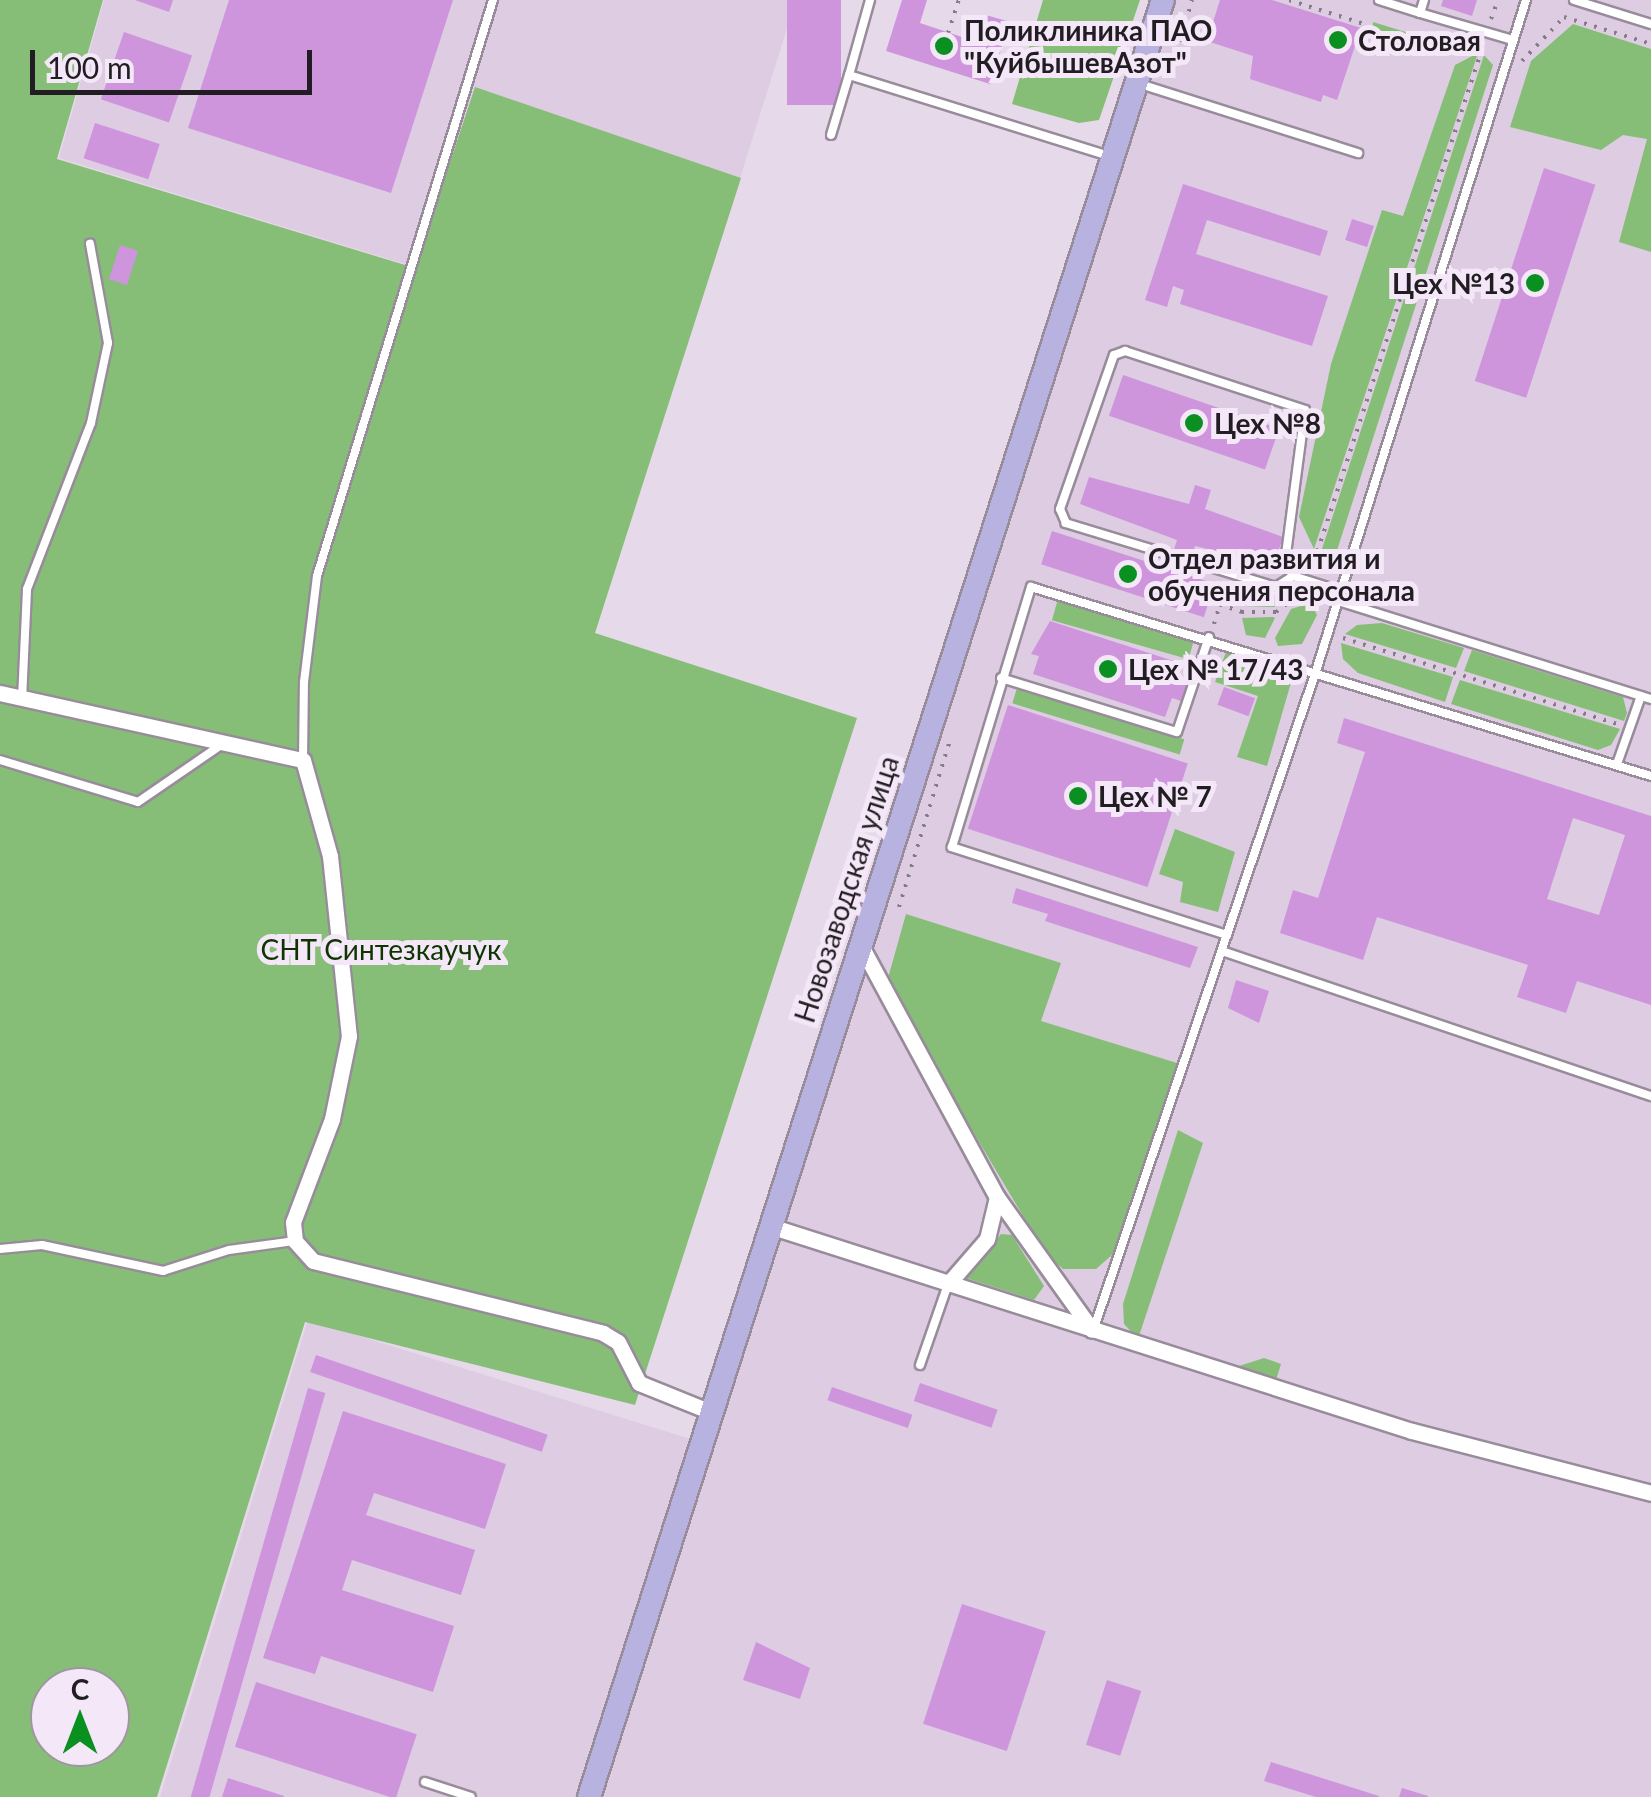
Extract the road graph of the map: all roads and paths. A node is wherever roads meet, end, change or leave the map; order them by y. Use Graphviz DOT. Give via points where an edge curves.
graph roads {
  1 [pos="493,0"];
  2 [pos="870,0"];
  3 [pos="959,0"];
  4 [pos="1162,0"];
  5 [pos="1192,0"];
  6 [pos="1378,0"];
  7 [pos="1424,0"];
  8 [pos="1498,0"];
  9 [pos="1526,0"];
  10 [pos="1574,0"];
  11 [pos="1292,2"];
  12 [pos="1420,13"];
  13 [pos="1364,24"];
  14 [pos="1651,24"];
  15 [pos="948,32"];
  16 [pos="1487,32"];
  17 [pos="1513,40"];
  18 [pos="1651,44"];
  19 [pos="1170,72"];
  20 [pos="849,75"];
  21 [pos="1517,76"];
  22 [pos="1136,82"];
  23 [pos="831,134"];
  24 [pos="1358,154"];
  25 [pos="1112,156"];
  26 [pos="90,244"];
  27 [pos="1294,576"];
  28 [pos="1308,581"];
  29 [pos="1339,596"];
  30 [pos="1210,601"];
  31 [pos="1220,604"];
  32 [pos="1209,638"];
  33 [pos="1342,638"];
  34 [pos="1316,671"];
  35 [pos="1001,678"];
  36 [pos="0,693"];
  37 [pos="1641,696"];
  38 [pos="1651,699"];
  39 [pos="22,700"];
  40 [pos="1630,728"];
  41 [pos="224,743"];
  42 [pos="0,760"];
  43 [pos="303,760"];
  44 [pos="1617,764"];
  45 [pos="1651,776"];
  46 [pos="1227,935"];
  47 [pos="860,944"];
  48 [pos="1222,950"];
  49 [pos="1651,1096"];
  50 [pos="997,1197"];
  51 [pos="770,1226"];
  52 [pos="295,1241"];
  53 [pos="0,1250"];
  54 [pos="948,1284"];
  55 [pos="1093,1331"];
  56 [pos="920,1365"];
  57 [pos="711,1412"];
  58 [pos="1651,1493"];
  59 [pos="425,1782"];
  60 [pos="471,1797"];
  61 [pos="589,1797"];
  1 -- 43 [label="lane" via="317,576"];
  2 -- 20 [label="lane"];
  3 -- 15 [label="path"];
  4 -- 22 [label="main road, Новозаводская улица"];
  5 -- 19 [label="path"];
  6 -- 12 [label="lane"];
  7 -- 12 [label="lane"];
  8 -- 16 [label="path"];
  9 -- 17 [label="lane"];
  10 -- 14 [label="lane"];
  11 -- 13 [label="path"];
  12 -- 16 [label="lane"];
  16 -- 17 [label="lane"];
  16 -- 28 [label="path"];
  17 -- 29 [label="lane"];
  18 -- 21 [label="path" via="1564,17 1522,60"];
  20 -- 23 [label="lane"];
  20 -- 25 [label="lane"];
  22 -- 24 [label="lane"];
  22 -- 25 [label="main road, Новозаводская улица"];
  25 -- 47 [label="main road, Новозаводская улица"];
  26 -- 39 [label="lane" via="108,343 91,423 27,589"];
  27 -- 27 [label="lane" via="1285,561 1305,410 1125,351 1114,355 1060,509 1066,522 1276,587"];
  27 -- 28 [label="lane"];
  28 -- 29 [label="lane"];
  28 -- 31 [label="path" via="1300,597 1276,612"];
  29 -- 34 [label="lane"];
  29 -- 37 [label="lane"];
  30 -- 31 [label="path"];
  31 -- 32 [label="path"];
  32 -- 34 [label="lane"];
  32 -- 35 [label="lane" via="1038,584 1031,587"];
  32 -- 35 [label="lane" via="1177,732"];
  33 -- 40 [label="path"];
  34 -- 44 [label="lane"];
  34 -- 46 [label="lane"];
  35 -- 46 [label="lane" via="952,846"];
  36 -- 39 [label="street"];
  37 -- 38 [label="lane"];
  37 -- 40 [label="lane"];
  39 -- 41 [label="street"];
  40 -- 44 [label="lane"];
  41 -- 42 [label="lane" via="138,802"];
  41 -- 43 [label="street"];
  43 -- 52 [label="street" via="330,856 349,1036 332,1119 294,1222"];
  44 -- 45 [label="lane"];
  46 -- 48 [label="lane"];
  47 -- 50 [label="street"];
  47 -- 51 [label="main road, Новозаводская улица"];
  48 -- 49 [label="lane"];
  48 -- 55 [label="lane"];
  50 -- 54 [label="street" via="987,1239"];
  50 -- 55 [label="street"];
  51 -- 54 [label="street"];
  51 -- 57 [label="main road, Новозаводская улица"];
  52 -- 53 [label="lane" via="229,1250 163,1272 42,1245"];
  52 -- 57 [label="street" via="312,1261 603,1333 618,1342 639,1382"];
  54 -- 55 [label="street"];
  54 -- 56 [label="lane"];
  55 -- 58 [label="street" via="1412,1431"];
  57 -- 61 [label="main road, Новозаводская улица"];
  59 -- 60 [label="lane"];
}
